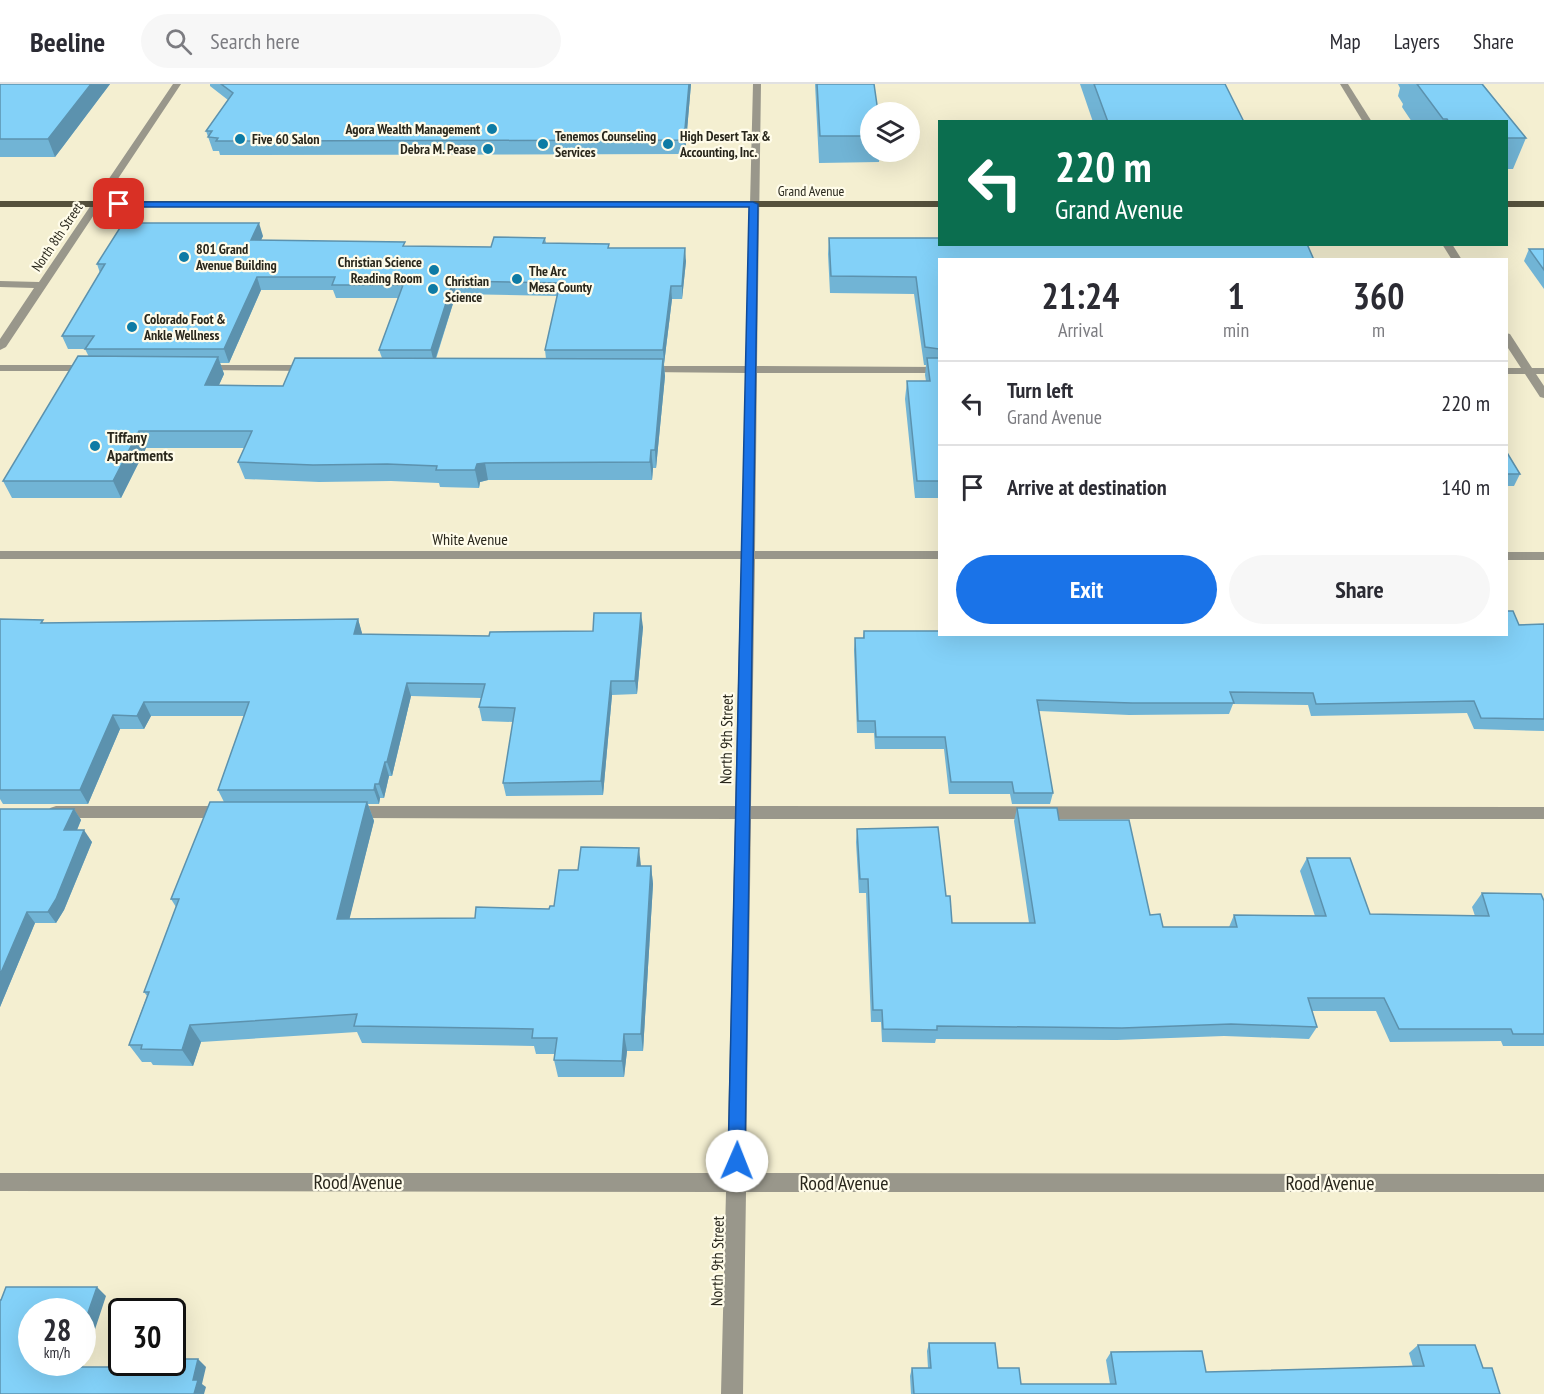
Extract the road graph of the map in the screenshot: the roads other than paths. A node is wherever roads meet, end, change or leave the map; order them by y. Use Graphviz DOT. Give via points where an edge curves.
graph roads {
  1 [pos="177,84"];
  2 [pos="757,84"];
  3 [pos="1344,84"];
  4 [pos="1367,120"];
  5 [pos="0,204"];
  6 [pos="96,204"];
  7 [pos="753,204"];
  8 [pos="938,204"];
  9 [pos="1508,204"];
  10 [pos="1544,204"];
  11 [pos="0,284"];
  12 [pos="40,285"];
  13 [pos="1508,339"];
  14 [pos="0,347"];
  15 [pos="0,368"];
  16 [pos="103,368"];
  17 [pos="186,368"];
  18 [pos="317,368"];
  19 [pos="638,369"];
  20 [pos="752,369"];
  21 [pos="938,370"];
  22 [pos="1508,370"];
  23 [pos="1528,371"];
  24 [pos="1544,371"];
  25 [pos="1544,395"];
  26 [pos="0,555"];
  27 [pos="747,555"];
  28 [pos="938,555"];
  29 [pos="1508,556"];
  30 [pos="1544,556"];
  31 [pos="36,812"];
  32 [pos="238,812"];
  33 [pos="334,812"];
  34 [pos="743,813"];
  35 [pos="1544,813"];
  36 [pos="0,1182"];
  37 [pos="736,1182"];
  38 [pos="1544,1183"];
  39 [pos="732,1394"];
  1 -- 6 [label="street, North 8th Street"];
  2 -- 7 [label="street, North 9th Street"];
  3 -- 4 [label="street"];
  5 -- 6 [label="main road, Grand Avenue"];
  6 -- 7 [label="main road, Grand Avenue"];
  6 -- 12 [label="street, North 8th Street"];
  7 -- 8 [label="main road, Grand Avenue"];
  7 -- 20 [label="street, North 9th Street"];
  9 -- 10 [label="main road"];
  11 -- 12 [label="street"];
  12 -- 14 [label="street, North 8th Street"];
  13 -- 23 [label="street"];
  15 -- 16 [label="street"];
  17 -- 18 [label="street"];
  19 -- 20 [label="street"];
  20 -- 21 [label="street"];
  20 -- 27 [label="street, North 9th Street"];
  22 -- 23 [label="street"];
  23 -- 24 [label="street"];
  23 -- 25 [label="street"];
  26 -- 27 [label="street, White Avenue"];
  27 -- 28 [label="street, White Avenue"];
  27 -- 34 [label="street, North 9th Street"];
  29 -- 30 [label="street"];
  31 -- 32 [label="street"];
  33 -- 34 [label="street"];
  34 -- 35 [label="street"];
  34 -- 37 [label="street, North 9th Street"];
  36 -- 37 [label="street, Rood Avenue"];
  37 -- 38 [label="street, Rood Avenue"];
  37 -- 39 [label="street, North 9th Street"];
}
